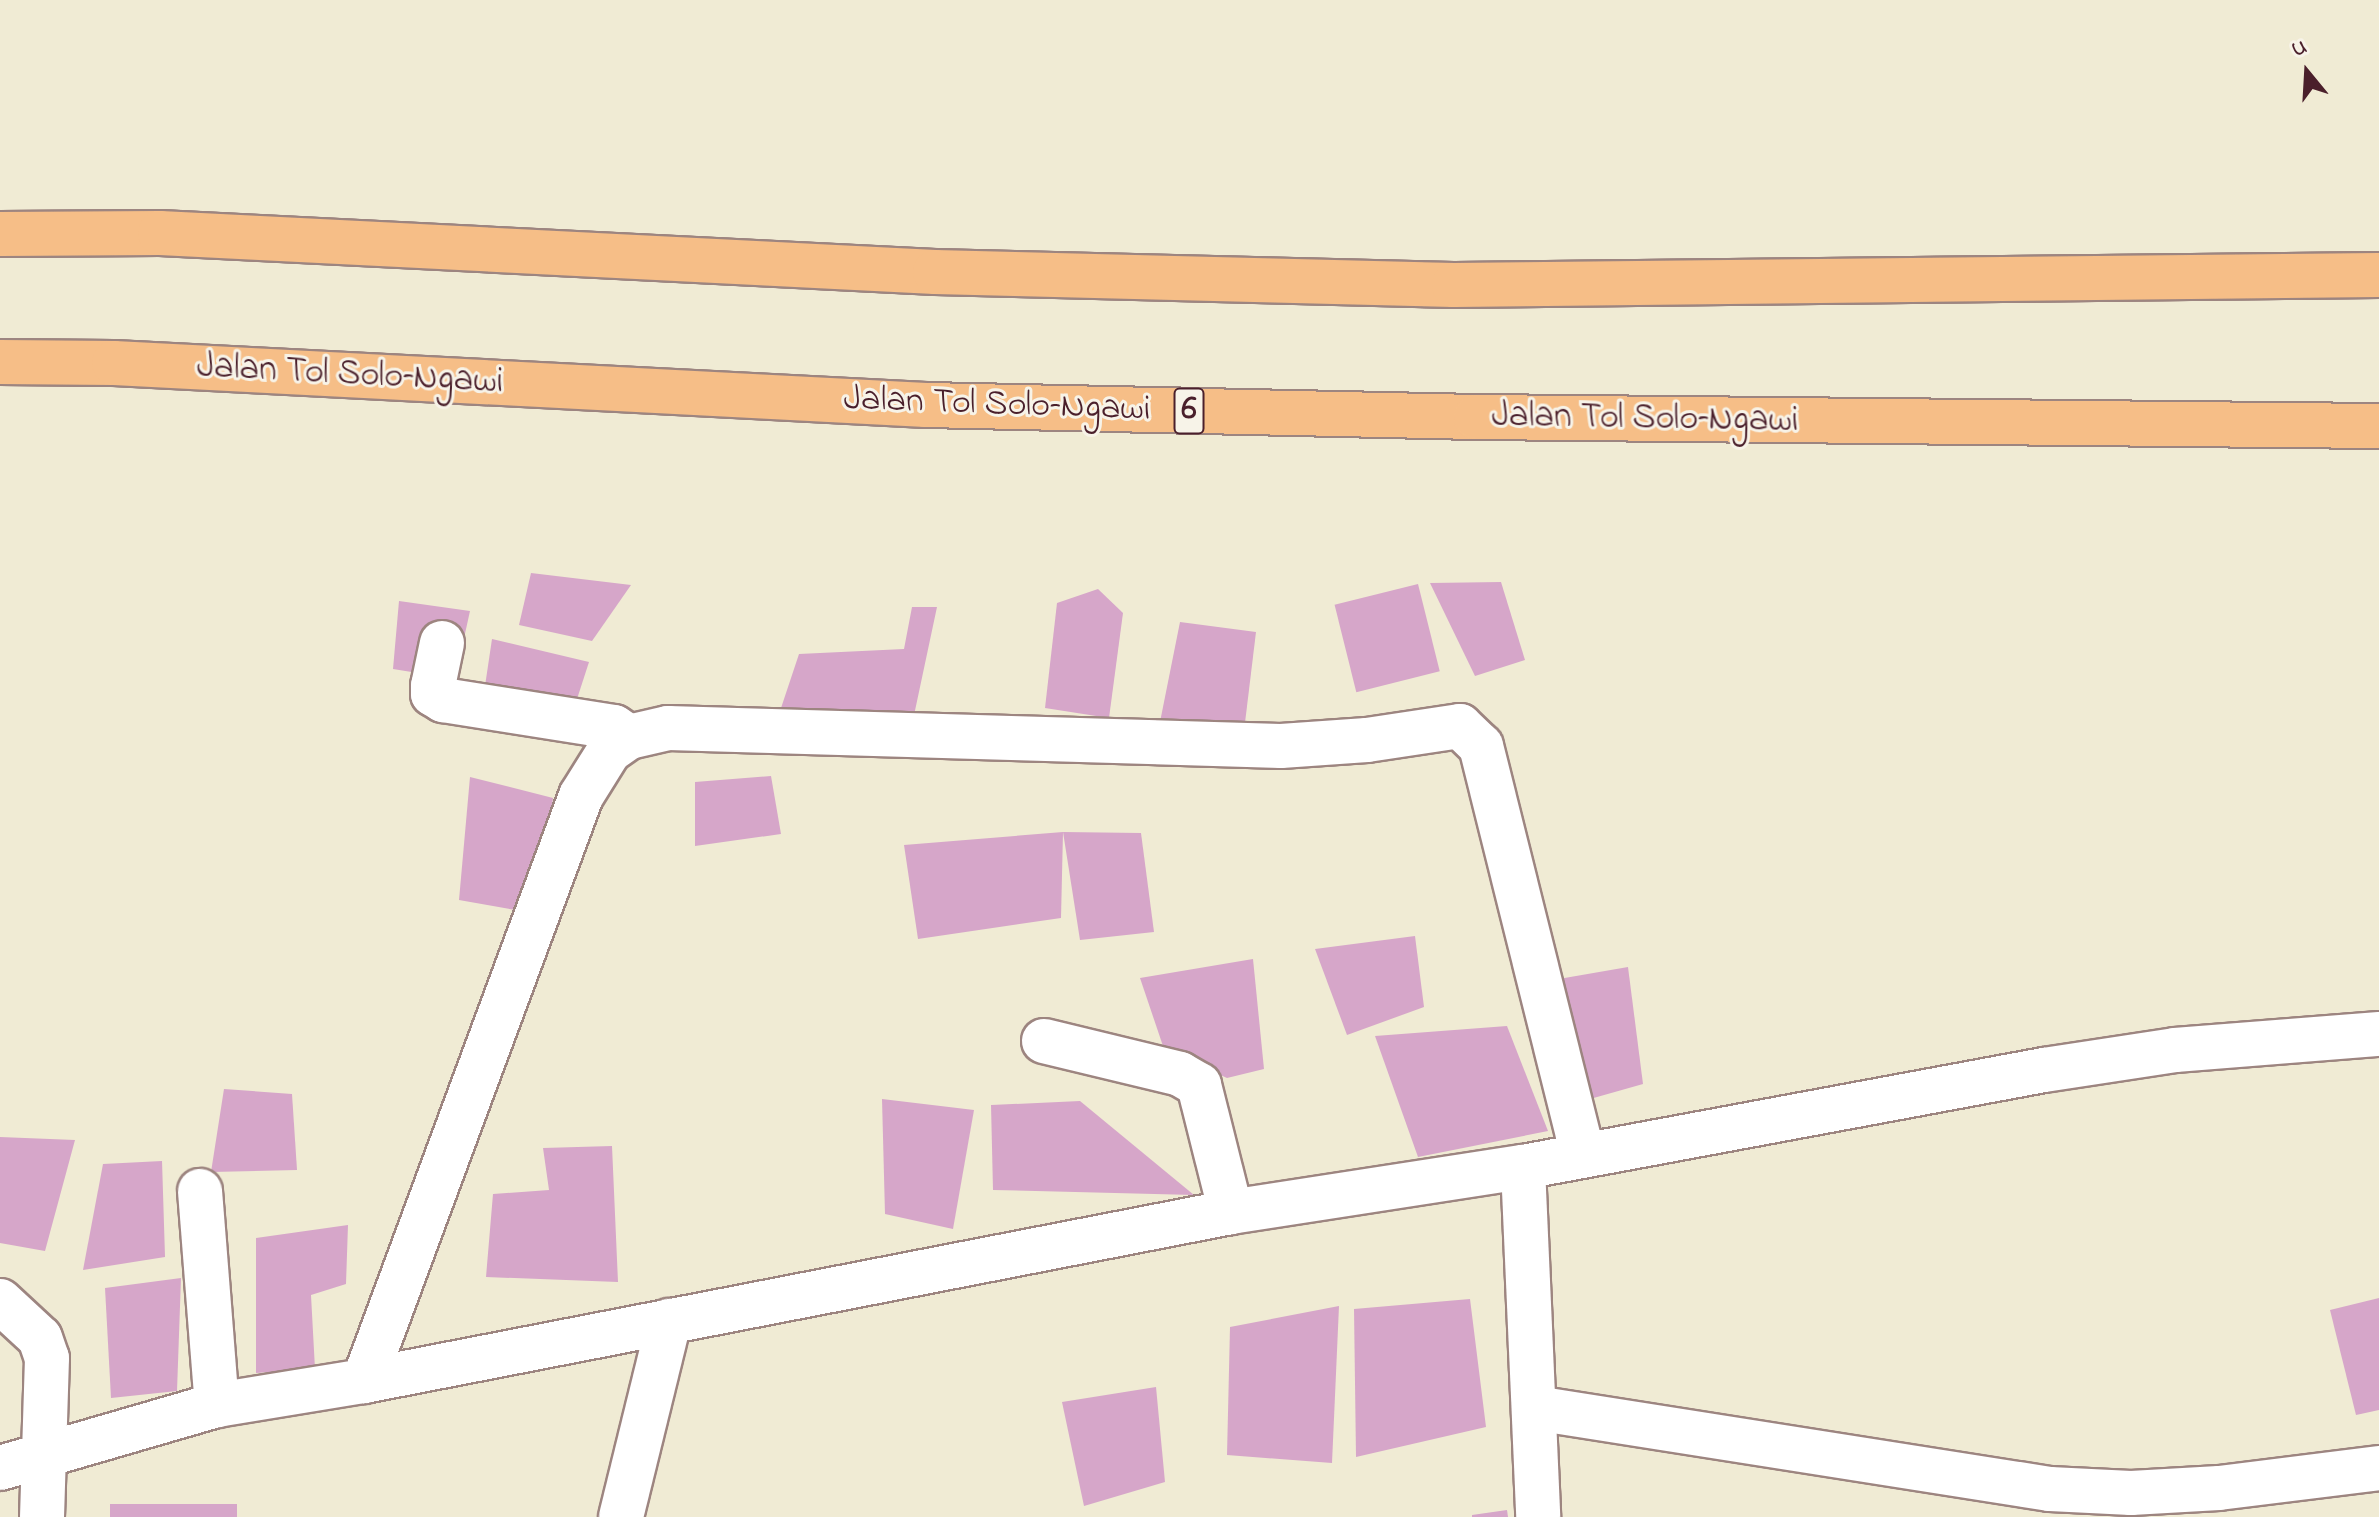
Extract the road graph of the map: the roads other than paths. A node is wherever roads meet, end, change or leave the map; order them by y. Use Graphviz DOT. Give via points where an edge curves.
graph roads {
  1 [pos="0,234"];
  2 [pos="2379,275"];
  3 [pos="0,362"];
  4 [pos="2379,426"];
  5 [pos="442,643"];
  6 [pos="629,737"];
  7 [pos="2379,1034"];
  8 [pos="1044,1041"];
  9 [pos="1583,1154"];
  10 [pos="1523,1167"];
  11 [pos="200,1191"];
  12 [pos="1231,1212"];
  13 [pos="0,1301"];
  14 [pos="669,1321"];
  15 [pos="364,1381"];
  16 [pos="217,1405"];
  17 [pos="1535,1408"];
  18 [pos="47,1457"];
  19 [pos="0,1468"];
  20 [pos="2378,1475"];
  21 [pos="42,1517"];
  22 [pos="621,1517"];
  23 [pos="1538,1517"];
  1 -- 2 [label="highway" via="160,233 935,272 1454,285"];
  3 -- 4 [label="highway, Jalan Tol Solo–Ngawi / 6" via="114,363 926,405 1476,417"];
  5 -- 6 [label="street" via="433,694 443,700 614,727"];
  6 -- 9 [label="street" via="690,727 1281,746 1460,726 1481,746"];
  6 -- 15 [label="street" via="609,751 581,796"];
  7 -- 9 [label="street" via="2131,1057"];
  8 -- 12 [label="street" via="1180,1074 1199,1085"];
  9 -- 10 [label="street"];
  10 -- 12 [label="street"];
  10 -- 17 [label="street"];
  11 -- 16 [label="street"];
  12 -- 14 [label="street"];
  13 -- 18 [label="street" via="40,1338 47,1358"];
  14 -- 15 [label="street"];
  14 -- 22 [label="street"];
  15 -- 16 [label="street"];
  16 -- 18 [label="street"];
  17 -- 20 [label="street" via="2050,1489 2131,1493"];
  17 -- 23 [label="street"];
  18 -- 19 [label="street"];
  18 -- 21 [label="street"];
}
